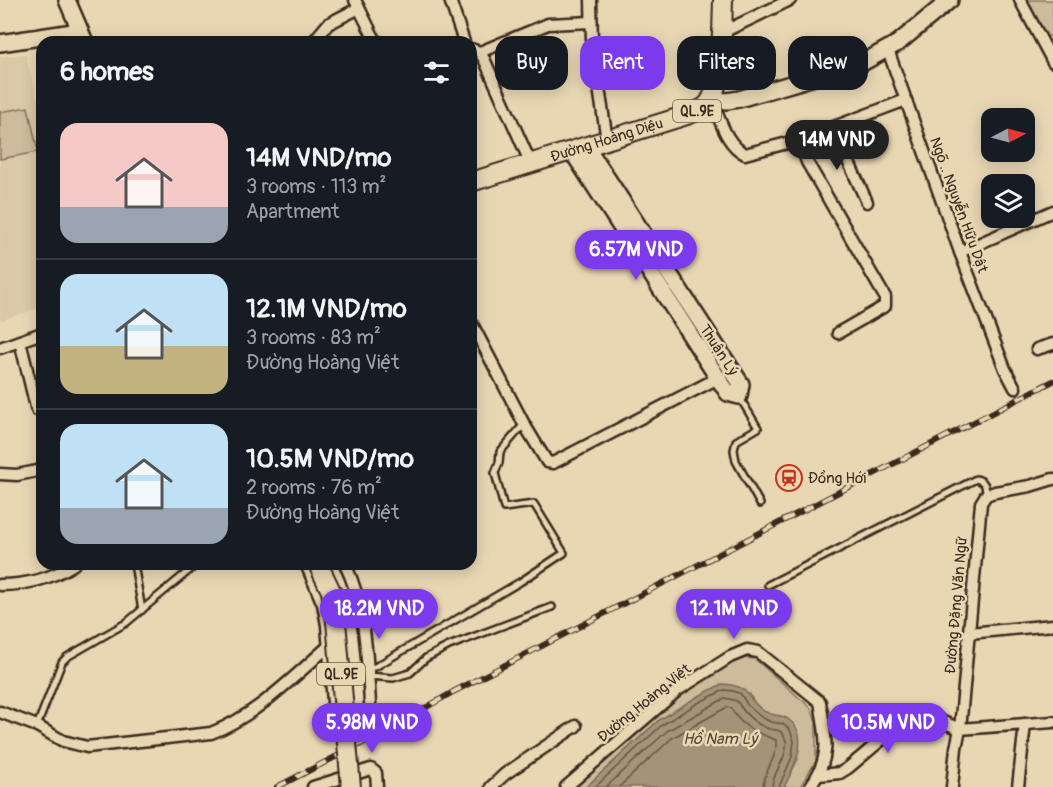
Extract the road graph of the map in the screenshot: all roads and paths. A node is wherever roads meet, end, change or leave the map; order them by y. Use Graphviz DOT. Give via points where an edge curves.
graph roads {
  1 [pos="67,0"];
  2 [pos="450,0"];
  3 [pos="591,0"];
  4 [pos="723,0"];
  5 [pos="790,0"];
  6 [pos="950,0"];
  7 [pos="1020,0"];
  8 [pos="357,4"];
  9 [pos="591,22"];
  10 [pos="721,33"];
  11 [pos="82,36"];
  12 [pos="318,36"];
  13 [pos="373,36"];
  14 [pos="462,36"];
  15 [pos="36,40"];
  16 [pos="0,43"];
  17 [pos="477,49"];
  18 [pos="888,50"];
  19 [pos="477,54"];
  20 [pos="1053,62"];
  21 [pos="711,99"];
  22 [pos="906,100"];
  23 [pos="833,128"];
  24 [pos="607,140"];
  25 [pos="799,140"];
  26 [pos="579,149"];
  27 [pos="531,164"];
  28 [pos="477,180"];
  29 [pos="867,202"];
  30 [pos="1053,212"];
  31 [pos="960,252"];
  32 [pos="838,333"];
  33 [pos="477,334"];
  34 [pos="36,335"];
  35 [pos="20,341"];
  36 [pos="1053,345"];
  37 [pos="0,348"];
  38 [pos="1037,349"];
  39 [pos="718,378"];
  40 [pos="1015,388"];
  41 [pos="739,396"];
  42 [pos="36,407"];
  43 [pos="524,424"];
  44 [pos="36,471"];
  45 [pos="0,474"];
  46 [pos="1053,479"];
  47 [pos="986,495"];
  48 [pos="760,504"];
  49 [pos="62,570"];
  50 [pos="135,570"];
  51 [pos="190,570"];
  52 [pos="308,570"];
  53 [pos="321,570"];
  54 [pos="331,570"];
  55 [pos="348,570"];
  56 [pos="0,585"];
  57 [pos="768,585"];
  58 [pos="552,607"];
  59 [pos="142,610"];
  60 [pos="1053,625"];
  61 [pos="969,633"];
  62 [pos="329,646"];
  63 [pos="368,672"];
  64 [pos="0,712"];
  65 [pos="1053,722"];
  66 [pos="1025,724"];
  67 [pos="37,726"];
  68 [pos="576,726"];
  69 [pos="960,729"];
  70 [pos="819,775"];
  71 [pos="342,784"];
  72 [pos="313,787"];
  73 [pos="361,787"];
  74 [pos="377,787"];
  75 [pos="491,787"];
  76 [pos="566,787"];
  77 [pos="810,787"];
  78 [pos="952,787"];
  79 [pos="1018,787"];
  1 -- 11 [label="street"];
  2 -- 14 [label="street"];
  3 -- 9 [label="street"];
  4 -- 10 [label="main road, QL.9E"];
  5 -- 10 [label="street"];
  6 -- 18 [label="street"];
  7 -- 20 [label="street"];
  8 -- 12 [label="street"];
  8 -- 13 [label="street"];
  9 -- 17 [label="street" via="548,24"];
  9 -- 24 [label="street"];
  10 -- 21 [label="main road, QL.9E" via="719,67"];
  15 -- 16 [label="street"];
  18 -- 21 [label="street" via="862,63 759,93 727,101"];
  18 -- 22 [label="street, Ngõ .. Nguyễn Hữu Dật"];
  19 -- 27 [label="street"];
  21 -- 24 [label="main road, Đường Hoàng Diệu / QL.9E" via="700,110"];
  21 -- 25 [label="street" via="730,141 745,154"];
  22 -- 23 [label="street"];
  22 -- 31 [label="street, Ngõ .. Nguyễn Hữu Dật"];
  23 -- 25 [label="street"];
  23 -- 29 [label="street"];
  24 -- 26 [label="main road, Đường Hoàng Diệu / QL.9E"];
  25 -- 32 [label="street" via="807,162 885,297 885,306"];
  26 -- 27 [label="main road, Đường Hoàng Diệu / QL.9E"];
  26 -- 39 [label="street, Thuận Lý"];
  26 -- 41 [label="street, Thuận Lý" via="741,384"];
  27 -- 28 [label="main road, Đường Hoàng Diệu / QL.9E"];
  30 -- 31 [label="street"];
  31 -- 40 [label="street, Ngõ .. Nguyễn Hữu Dật"];
  33 -- 43 [label="street"];
  34 -- 35 [label="street"];
  35 -- 37 [label="street"];
  35 -- 42 [label="street"];
  36 -- 38 [label="street"];
  39 -- 41 [label="street, Thuận Lý" via="728,393"];
  39 -- 43 [label="street" via="553,463 547,462"];
  41 -- 48 [label="lane" via="758,428 736,441 736,461"];
  43 -- 63 [label="lane" via="500,452 495,473 504,508 534,504 564,553"];
  44 -- 45 [label="street"];
  46 -- 47 [label="street"];
  47 -- 57 [label="lane" via="985,484 976,479"];
  47 -- 61 [label="street, Đường Đặng Văn Ngữ" via="981,503"];
  49 -- 56 [label="street" via="43,580"];
  50 -- 59 [label="lane"];
  51 -- 59 [label="lane"];
  52 -- 62 [label="street" via="322,604"];
  53 -- 71 [label="main road, QL.9E, bridge" via="335,612"];
  54 -- 73 [label="main road, QL.9E" via="344,602"];
  55 -- 63 [label="street" via="360,607"];
  58 -- 63 [label="lane" via="457,642 426,658 410,673 393,678"];
  59 -- 67 [label="lane" via="62,662"];
  60 -- 61 [label="street"];
  61 -- 69 [label="street, Đường Đặng Văn Ngữ"];
  62 -- 63 [label="street" via="336,730 371,720"];
  62 -- 67 [label="street" via="231,726 212,733 87,747 63,741"];
  64 -- 67 [label="street"];
  65 -- 66 [label="street"];
  66 -- 69 [label="street"];
  66 -- 79 [label="street"];
  68 -- 75 [label="street"];
  69 -- 70 [label="street" via="921,713 911,715 848,768"];
  69 -- 78 [label="street, Đường Đặng Văn Ngữ"];
  70 -- 76 [label="street, Đường Hoàng Việt" via="825,761 826,739 820,702 758,652 747,650 678,690"];
  70 -- 77 [label="street, Đường Hoàng Việt"];
  71 -- 72 [label="street"];
  71 -- 74 [label="street" via="371,769 376,773"];
}
